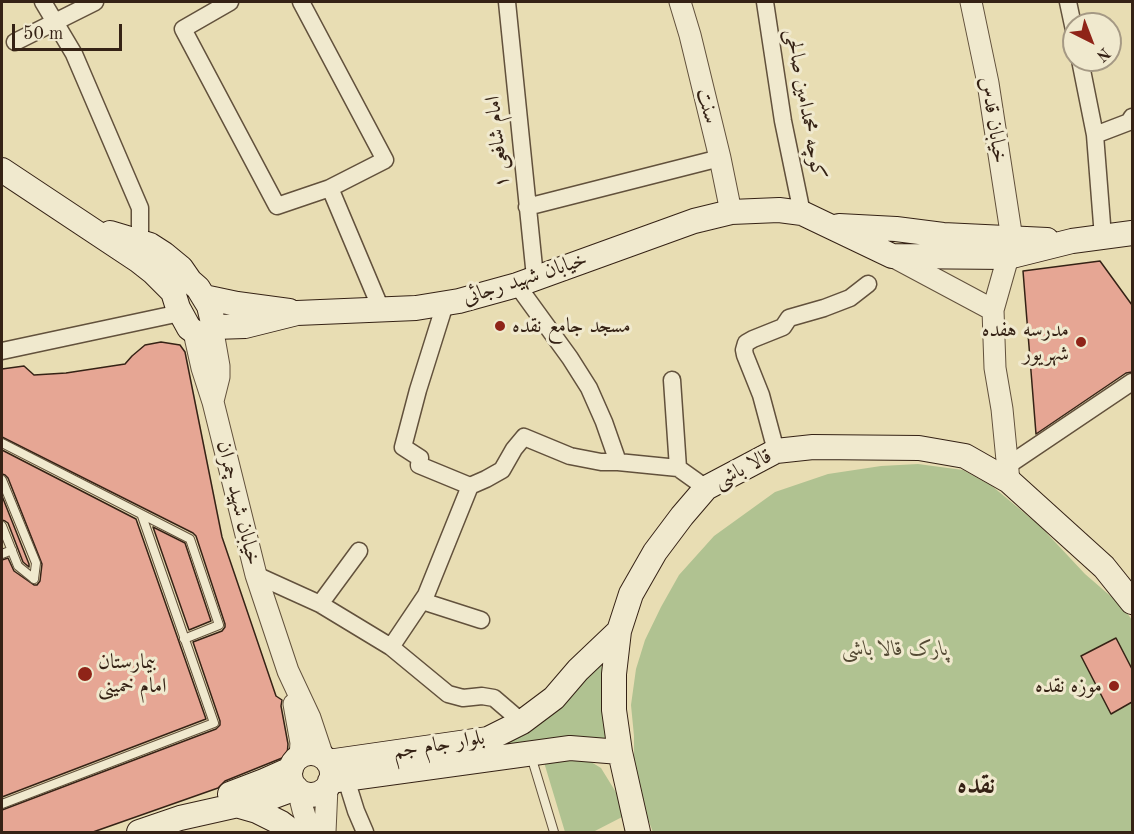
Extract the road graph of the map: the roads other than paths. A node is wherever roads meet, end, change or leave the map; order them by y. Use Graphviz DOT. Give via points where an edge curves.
graph roads {
  1 [pos="43,2"];
  2 [pos="95,2"];
  3 [pos="230,2"];
  4 [pos="301,2"];
  5 [pos="507,2"];
  6 [pos="680,2"];
  7 [pos="765,2"];
  8 [pos="971,2"];
  9 [pos="55,22"];
  10 [pos="15,42"];
  11 [pos="1082,72"];
  12 [pos="1132,117"];
  13 [pos="1095,135"];
  14 [pos="720,158"];
  15 [pos="2,170"];
  16 [pos="330,188"];
  17 [pos="528,207"];
  18 [pos="731,212"];
  19 [pos="802,213"];
  20 [pos="85,226"];
  21 [pos="828,226"];
  22 [pos="896,229"];
  23 [pos="1132,233"];
  24 [pos="1103,237"];
  25 [pos="140,242"];
  26 [pos="1010,248"];
  27 [pos="892,256"];
  28 [pos="526,281"];
  29 [pos="868,284"];
  30 [pos="187,296"];
  31 [pos="445,304"];
  32 [pos="381,309"];
  33 [pos="993,310"];
  34 [pos="297,313"];
  35 [pos="207,330"];
  36 [pos="2,351"];
  37 [pos="672,380"];
  38 [pos="1132,382"];
  39 [pos="2,443"];
  40 [pos="776,451"];
  41 [pos="618,462"];
  42 [pos="678,468"];
  43 [pos="1008,473"];
  44 [pos="2,480"];
  45 [pos="470,486"];
  46 [pos="706,488"];
  47 [pos="142,516"];
  48 [pos="2,526"];
  49 [pos="12,550"];
  50 [pos="359,551"];
  51 [pos="2,554"];
  52 [pos="256,575"];
  53 [pos="422,601"];
  54 [pos="1132,602"];
  55 [pos="320,604"];
  56 [pos="481,620"];
  57 [pos="619,631"];
  58 [pos="184,639"];
  59 [pos="391,648"];
  60 [pos="522,722"];
  61 [pos="620,752"];
  62 [pos="530,753"];
  63 [pos="316,774"];
  64 [pos="2,804"];
  65 [pos="236,806"];
  66 [pos="159,827"];
  67 [pos="293,832"];
  68 [pos="310,832"];
  69 [pos="325,832"];
  70 [pos="365,832"];
  71 [pos="554,832"];
  72 [pos="638,832"];
  1 -- 9 [label="street"];
  2 -- 9 [label="street"];
  3 -- 16 [label="street" via="183,29 277,206"];
  4 -- 16 [label="street" via="385,160"];
  5 -- 17 [label="street, امام شافعی ۱"];
  6 -- 14 [label="street, سنت"];
  7 -- 19 [label="street, کوچه محمدامین صالحی"];
  8 -- 26 [label="street, خیابان قدس" via="988,83"];
  9 -- 10 [label="street"];
  9 -- 25 [label="street" via="74,54 140,208"];
  11 -- 13 [label="street"];
  12 -- 13 [label="street" via="1129,122"];
  13 -- 24 [label="street"];
  14 -- 17 [label="street"];
  14 -- 18 [label="street, سنت"];
  15 -- 20 [label="main road"];
  16 -- 32 [label="street"];
  17 -- 28 [label="street, امام شافعی ۱"];
  18 -- 19 [label="main road, خیابان شهید رجائی"];
  18 -- 28 [label="main road, خیابان شهید رجائی" via="694,221"];
  19 -- 21 [label="main road, خیابان شهید رجائی"];
  20 -- 25 [label="main road"];
  20 -- 30 [label="main road"];
  21 -- 22 [label="main road, خیابان شهید رجائی"];
  21 -- 27 [label="main road, خیابان شهید رجائی"];
  22 -- 26 [label="main road, خیابان شهید رجائی"];
  22 -- 27 [label="main road" via="891,241"];
  23 -- 24 [label="main road"];
  24 -- 26 [label="main road"];
  25 -- 30 [label="main road" via="181,268"];
  26 -- 27 [label="main road, خیابان شهید رجائی"];
  26 -- 33 [label="street"];
  27 -- 33 [label="street"];
  28 -- 31 [label="main road, خیابان شهید رجائی"];
  28 -- 41 [label="street" via="589,388"];
  29 -- 40 [label="street" via="850,298 789,318 783,327 746,343 745,355"];
  30 -- 34 [label="main road"];
  30 -- 35 [label="main road" via="209,306"];
  30 -- 36 [label="street"];
  31 -- 32 [label="main road, خیابان شهید رجائی"];
  31 -- 45 [label="street" via="403,447 420,458 419,465"];
  32 -- 34 [label="main road, خیابان شهید رجائی"];
  33 -- 43 [label="street" via="995,368"];
  34 -- 35 [label="main road, خیابان شهید رجائی"];
  35 -- 52 [label="street, خیابان شهید چمران" via="204,376"];
  37 -- 42 [label="street"];
  38 -- 43 [label="street"];
  39 -- 47 [label="lane"];
  40 -- 43 [label="main road, قالا باشی" via="813,447 920,448 965,456"];
  40 -- 46 [label="main road, قالا باشی"];
  41 -- 42 [label="street"];
  41 -- 45 [label="street" via="570,456 524,436 502,470"];
  42 -- 46 [label="street"];
  43 -- 54 [label="main road, قالا باشی" via="1104,567"];
  44 -- 49 [label="lane" via="36,563 34,579 18,566"];
  45 -- 53 [label="street"];
  46 -- 57 [label="main road, قالا باشی" via="655,552 631,594"];
  47 -- 58 [label="lane"];
  47 -- 58 [label="lane" via="189,539 219,625"];
  48 -- 49 [label="lane"];
  49 -- 51 [label="lane"];
  50 -- 55 [label="street"];
  52 -- 55 [label="street"];
  52 -- 63 [label="street, خیابان شهید چمران" via="288,671 310,718"];
  53 -- 56 [label="street"];
  53 -- 59 [label="street"];
  55 -- 59 [label="street"];
  57 -- 60 [label="main road, بلوار جام جم" via="554,698"];
  57 -- 61 [label="main road, قالا باشی" via="614,710"];
  58 -- 64 [label="lane" via="214,723"];
  59 -- 60 [label="street" via="448,694 494,698"];
  60 -- 63 [label="main road, بلوار جام جم" via="488,739"];
  61 -- 62 [label="main road, بلوار جام جم" via="570,748"];
  61 -- 72 [label="main road, قالا باشی"];
  62 -- 63 [label="main road, بلوار جام جم"];
  62 -- 71 [label="lane"];
  63 -- 65 [label="main road" via="269,798"];
  63 -- 66 [label="main road" via="264,781 203,803"];
  63 -- 68 [label="street" via="303,810"];
  63 -- 69 [label="street"];
  63 -- 70 [label="street, خیابان شهید چمران" via="356,811"];
  65 -- 66 [label="main road"];
  65 -- 67 [label="main road" via="257,811"];
}
